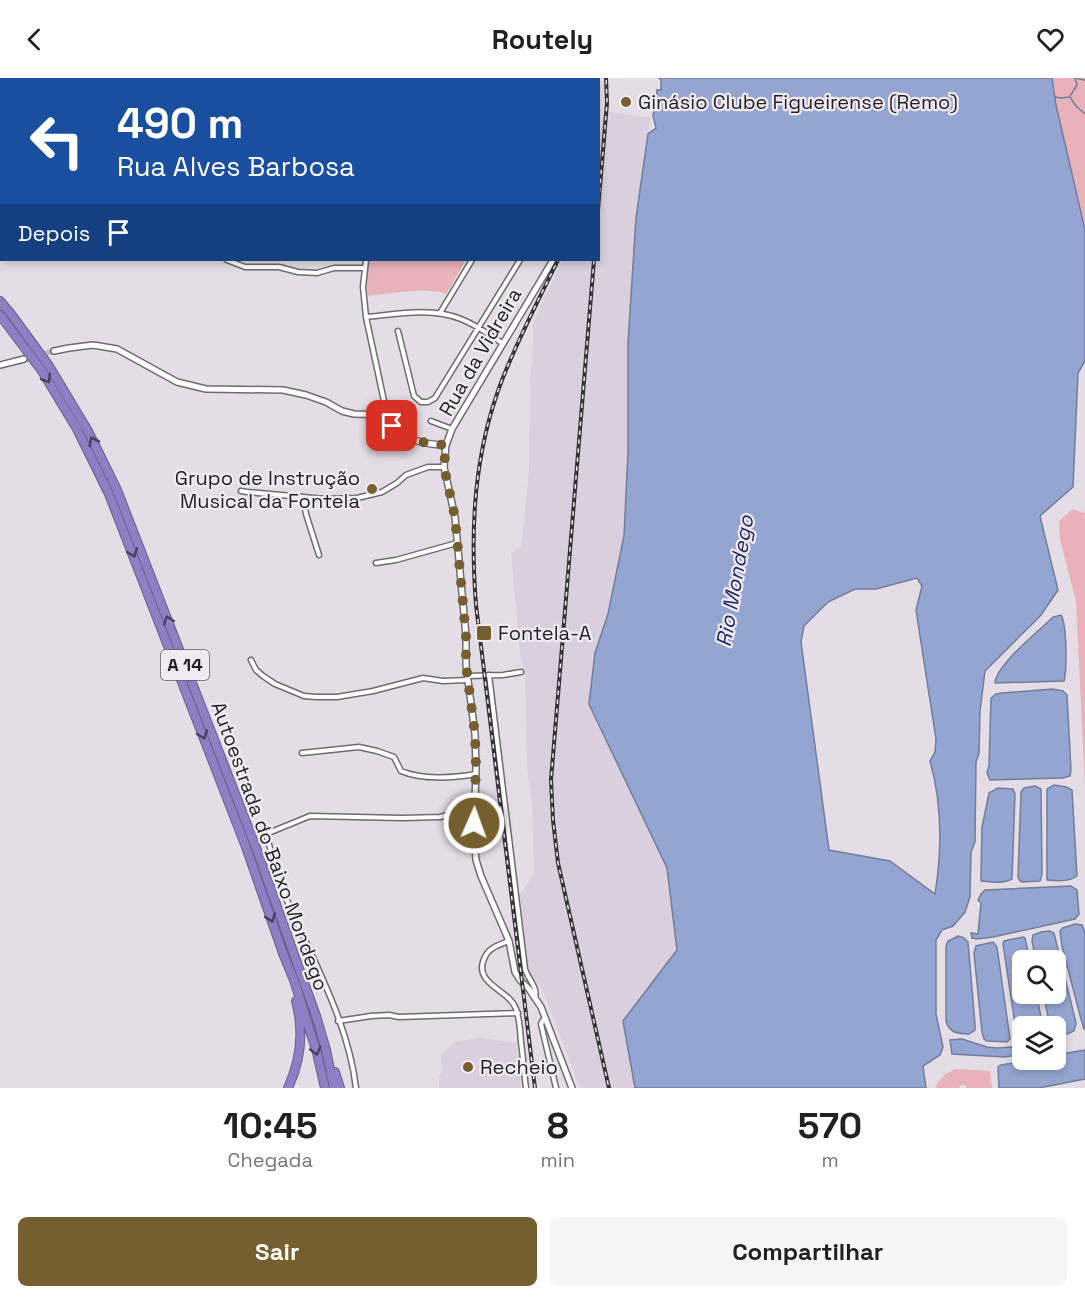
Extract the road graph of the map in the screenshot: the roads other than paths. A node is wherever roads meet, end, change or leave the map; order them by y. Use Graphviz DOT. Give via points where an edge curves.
graph roads {
  1 [pos="229,261"];
  2 [pos="366,261"];
  3 [pos="471,261"];
  4 [pos="519,261"];
  5 [pos="552,261"];
  6 [pos="365,268"];
  7 [pos="0,301"];
  8 [pos="441,313"];
  9 [pos="0,315"];
  10 [pos="366,317"];
  11 [pos="478,327"];
  12 [pos="398,331"];
  13 [pos="502,343"];
  14 [pos="54,351"];
  15 [pos="24,359"];
  16 [pos="0,365"];
  17 [pos="387,415"];
  18 [pos="431,421"];
  19 [pos="452,429"];
  20 [pos="446,445"];
  21 [pos="444,467"];
  22 [pos="241,491"];
  23 [pos="303,497"];
  24 [pos="457,543"];
  25 [pos="319,555"];
  26 [pos="376,563"];
  27 [pos="251,660"];
  28 [pos="521,672"];
  29 [pos="489,675"];
  30 [pos="467,678"];
  31 [pos="302,753"];
  32 [pos="476,774"];
  33 [pos="475,808"];
  34 [pos="509,941"];
  35 [pos="284,956"];
  36 [pos="535,998"];
  37 [pos="518,1013"];
  38 [pos="546,1019"];
  39 [pos="338,1021"];
  40 [pos="326,1050"];
  41 [pos="288,1088"];
  42 [pos="326,1088"];
  43 [pos="334,1088"];
  44 [pos="340,1088"];
  45 [pos="356,1088"];
  46 [pos="526,1088"];
  47 [pos="556,1088"];
  48 [pos="572,1088"];
  1 -- 6 [label="street" via="245,267 317,273 334,268"];
  2 -- 6 [label="street"];
  3 -- 8 [label="street"];
  4 -- 11 [label="street"];
  5 -- 13 [label="street, Rua da Vidreira"];
  6 -- 10 [label="street"];
  40 -- 7 [label="highway, Autoestrada do Baixo Mondego / A 14, one-way" via="255,845 117,490 88,431 48,366"];
  8 -- 10 [label="street"];
  8 -- 11 [label="street"];
  9 -- 35 [label="highway, Autoestrada do Baixo Mondego / A 14, one-way" via="42,371 109,494 246,847"];
  10 -- 17 [label="street"];
  11 -- 12 [label="street" via="435,398 426,403 413,394"];
  11 -- 13 [label="street"];
  13 -- 19 [label="street, Rua da Vidreira"];
  14 -- 17 [label="street" via="93,345 117,349 177,382 206,389 283,390 306,394 354,414"];
  15 -- 16 [label="street"];
  17 -- 20 [label="street" via="392,426 405,436"];
  18 -- 19 [label="street"];
  19 -- 20 [label="street, Rua da Vidreira"];
  20 -- 21 [label="street, Rua da Vidreira"];
  21 -- 23 [label="street" via="411,473 382,492 357,498"];
  21 -- 24 [label="street, Rua da Vidreira"];
  22 -- 23 [label="street"];
  23 -- 25 [label="street"];
  24 -- 26 [label="street"];
  24 -- 30 [label="street, Rua da Vidreira"];
  27 -- 30 [label="street" via="256,670 275,684 316,698 373,691 423,678"];
  28 -- 29 [label="street"];
  29 -- 30 [label="street"];
  29 -- 36 [label="street" via="525,969 536,990"];
  30 -- 32 [label="street, Rua da Vidreira"];
  31 -- 32 [label="street" via="359,747 394,757 401,771 410,776 457,778"];
  32 -- 33 [label="street, Rua da Vidreira"];
  33 -- 34 [label="street, Rua da Vidreira" via="476,860"];
  33 -- 39 [label="street" via="440,817 310,816 266,834 287,902"];
  34 -- 36 [label="street, Rua da Vidreira" via="517,976"];
  34 -- 37 [label="street" via="487,953 482,969 489,983 513,1002"];
  35 -- 41 [label="highway" via="301,1028 300,1052"];
  35 -- 42 [label="highway, Autoestrada do Baixo Mondego / A 14, one-way"];
  36 -- 38 [label="street, Rua da Vidreira"];
  37 -- 39 [label="street" via="389,1015"];
  37 -- 46 [label="street"];
  38 -- 47 [label="street" via="541,1024"];
  38 -- 48 [label="street, Rua da Vidreira"];
  39 -- 45 [label="street"];
  40 -- 43 [label="highway, Autoestrada do Baixo Mondego / A 14"];
  40 -- 44 [label="highway"];
}
